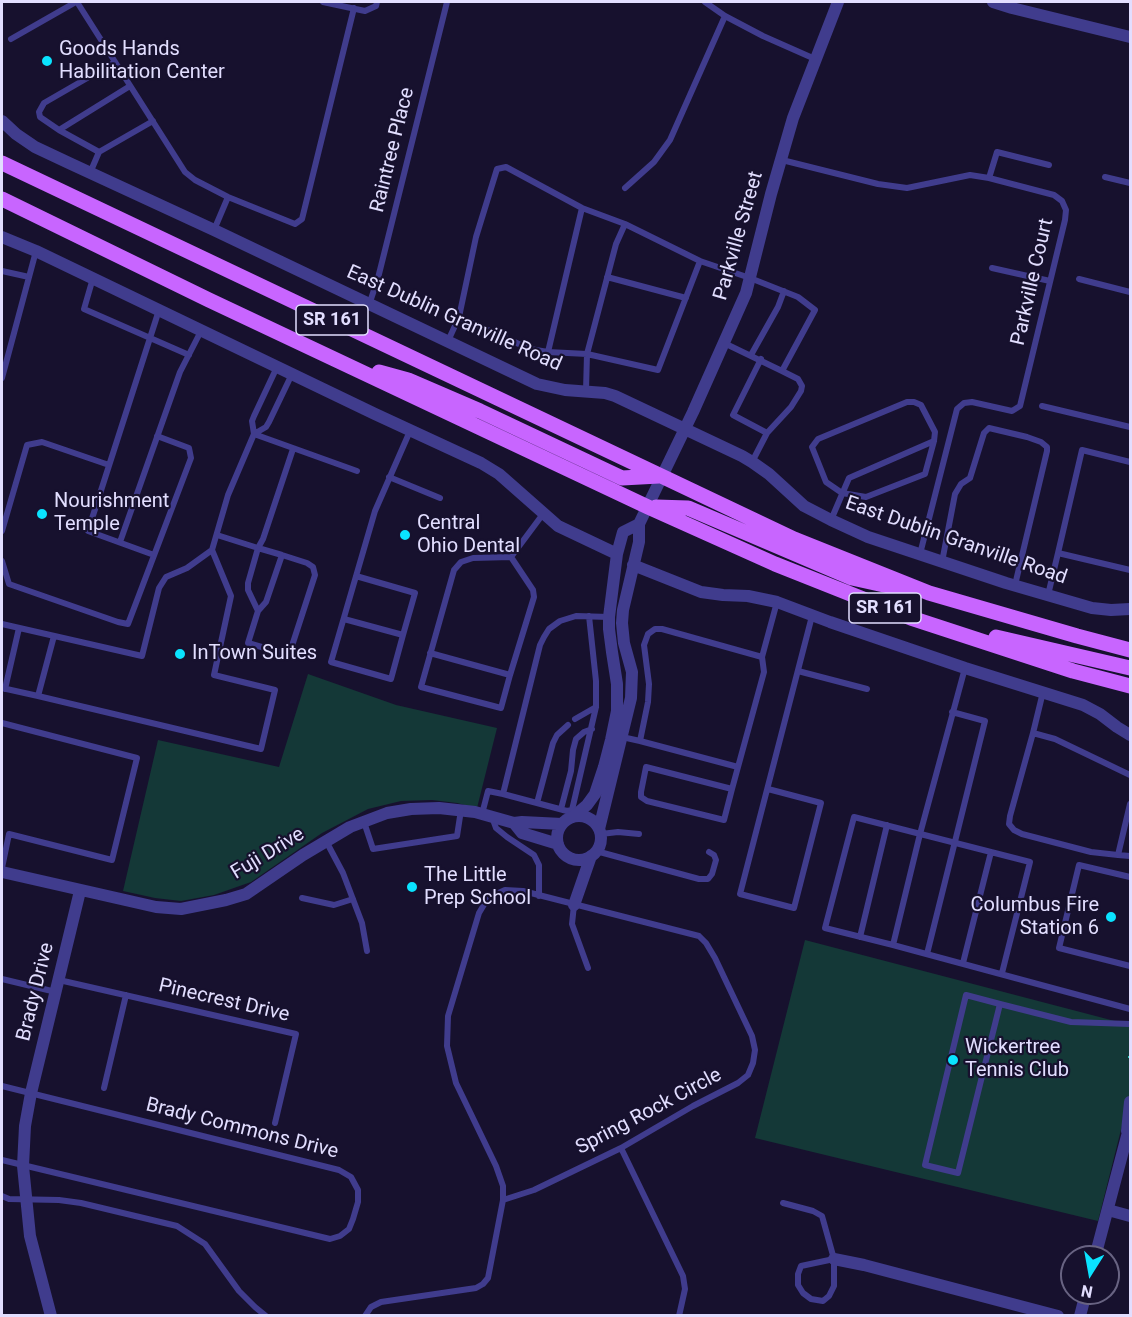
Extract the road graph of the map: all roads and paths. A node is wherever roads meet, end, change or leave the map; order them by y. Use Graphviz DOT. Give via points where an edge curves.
graph roads {
  1 [pos="76,2"];
  2 [pos="323,2"];
  3 [pos="377,2"];
  4 [pos="447,2"];
  5 [pos="705,2"];
  6 [pos="838,2"];
  7 [pos="993,2"];
  8 [pos="354,8"];
  9 [pos="1037,8"];
  10 [pos="725,16"];
  11 [pos="1131,37"];
  12 [pos="11,39"];
  13 [pos="816,59"];
  14 [pos="115,62"];
  15 [pos="130,86"];
  16 [pos="2,121"];
  17 [pos="153,121"];
  18 [pos="59,130"];
  19 [pos="99,152"];
  20 [pos="782,160"];
  21 [pos="2,163"];
  22 [pos="1049,165"];
  23 [pos="90,173"];
  24 [pos="1105,177"];
  25 [pos="989,178"];
  26 [pos="1131,183"];
  27 [pos="625,188"];
  28 [pos="228,197"];
  29 [pos="2,199"];
  30 [pos="582,208"];
  31 [pos="625,224"];
  32 [pos="214,230"];
  33 [pos="2,237"];
  34 [pos="36,251"];
  35 [pos="700,261"];
  36 [pos="992,268"];
  37 [pos="2,271"];
  38 [pos="29,277"];
  39 [pos="607,277"];
  40 [pos="93,278"];
  41 [pos="750,278"];
  42 [pos="1079,279"];
  43 [pos="1050,281"];
  44 [pos="784,291"];
  45 [pos="1131,292"];
  46 [pos="686,298"];
  47 [pos="369,305"];
  48 [pos="159,310"];
  49 [pos="459,317"];
  50 [pos="201,331"];
  51 [pos="150,337"];
  52 [pos="447,342"];
  53 [pos="724,343"];
  54 [pos="548,352"];
  55 [pos="587,354"];
  56 [pos="189,355"];
  57 [pos="325,355"];
  58 [pos="750,355"];
  59 [pos="760,359"];
  60 [pos="3,366"];
  61 [pos="277,367"];
  62 [pos="782,371"];
  63 [pos="292,374"];
  64 [pos="2,378"];
  65 [pos="586,391"];
  66 [pos="1042,406"];
  67 [pos="1131,427"];
  68 [pos="410,430"];
  69 [pos="685,430"];
  70 [pos="766,433"];
  71 [pos="254,434"];
  72 [pos="157,436"];
  73 [pos="934,441"];
  74 [pos="293,448"];
  75 [pos="753,462"];
  76 [pos="1131,462"];
  77 [pos="110,465"];
  78 [pos="357,471"];
  79 [pos="663,476"];
  80 [pos="389,477"];
  81 [pos="842,493"];
  82 [pos="440,498"];
  83 [pos="648,507"];
  84 [pos="543,514"];
  85 [pos="831,520"];
  86 [pos="639,524"];
  87 [pos="2,531"];
  88 [pos="217,535"];
  89 [pos="120,542"];
  90 [pos="258,548"];
  91 [pos="212,550"];
  92 [pos="1058,553"];
  93 [pos="617,554"];
  94 [pos="154,555"];
  95 [pos="282,555"];
  96 [pos="920,555"];
  97 [pos="512,557"];
  98 [pos="2,561"];
  99 [pos="942,562"];
  100 [pos="633,564"];
  101 [pos="1131,570"];
  102 [pos="356,576"];
  103 [pos="1015,585"];
  104 [pos="929,593"];
  105 [pos="1048,595"];
  106 [pos="777,602"];
  107 [pos="1131,609"];
  108 [pos="258,611"];
  109 [pos="589,615"];
  110 [pos="813,615"];
  111 [pos="609,617"];
  112 [pos="911,618"];
  113 [pos="344,619"];
  114 [pos="2,624"];
  115 [pos="19,628"];
  116 [pos="403,635"];
  117 [pos="54,636"];
  118 [pos="1131,650"];
  119 [pos="430,653"];
  120 [pos="762,657"];
  121 [pos="965,668"];
  122 [pos="1131,668"];
  123 [pos="798,671"];
  124 [pos="510,675"];
  125 [pos="1131,686"];
  126 [pos="3,688"];
  127 [pos="867,689"];
  128 [pos="1043,692"];
  129 [pos="38,696"];
  130 [pos="596,707"];
  131 [pos="952,712"];
  132 [pos="575,719"];
  133 [pos="2,723"];
  134 [pos="568,725"];
  135 [pos="592,729"];
  136 [pos="1033,733"];
  137 [pos="1131,735"];
  138 [pos="622,737"];
  139 [pos="640,741"];
  140 [pos="738,767"];
  141 [pos="1131,775"];
  142 [pos="732,789"];
  143 [pos="768,789"];
  144 [pos="503,794"];
  145 [pos="537,803"];
  146 [pos="1131,804"];
  147 [pos="561,809"];
  148 [pos="461,810"];
  149 [pos="487,816"];
  150 [pos="574,816"];
  151 [pos="364,822"];
  152 [pos="514,823"];
  153 [pos="562,824"];
  154 [pos="887,825"];
  155 [pos="600,831"];
  156 [pos="5,833"];
  157 [pos="639,834"];
  158 [pos="920,834"];
  159 [pos="326,842"];
  160 [pos="955,842"];
  161 [pos="558,844"];
  162 [pos="709,852"];
  163 [pos="991,852"];
  164 [pos="594,854"];
  165 [pos="1118,855"];
  166 [pos="1131,856"];
  167 [pos="571,858"];
  168 [pos="2,870"];
  169 [pos="1131,877"];
  170 [pos="580,887"];
  171 [pos="81,891"];
  172 [pos="539,896"];
  173 [pos="302,898"];
  174 [pos="353,899"];
  175 [pos="574,905"];
  176 [pos="860,937"];
  177 [pos="893,945"];
  178 [pos="367,951"];
  179 [pos="927,954"];
  180 [pos="963,963"];
  181 [pos="1131,966"];
  182 [pos="588,968"];
  183 [pos="1002,973"];
  184 [pos="2,979"];
  185 [pos="57,986"];
  186 [pos="126,995"];
  187 [pos="1000,1004"];
  188 [pos="1131,1009"];
  189 [pos="1131,1024"];
  190 [pos="2,1086"];
  191 [pos="104,1088"];
  192 [pos="31,1093"];
  193 [pos="1131,1102"];
  194 [pos="274,1123"];
  195 [pos="1129,1130"];
  196 [pos="621,1148"];
  197 [pos="2,1160"];
  198 [pos="23,1166"];
  199 [pos="2,1196"];
  200 [pos="26,1199"];
  201 [pos="503,1200"];
  202 [pos="783,1203"];
  203 [pos="1108,1210"];
  204 [pos="1131,1216"];
  205 [pos="1098,1245"];
  206 [pos="834,1259"];
  207 [pos="51,1316"];
  208 [pos="266,1316"];
  209 [pos="365,1316"];
  210 [pos="679,1316"];
  211 [pos="1058,1316"];
  1 -- 12 [label="lane"];
  1 -- 14 [label="lane"];
  2 -- 8 [label="lane"];
  3 -- 8 [label="lane" via="365,11"];
  4 -- 47 [label="lane, Raintree Place"];
  5 -- 10 [label="lane"];
  6 -- 13 [label="street, Parkville Street"];
  7 -- 9 [label="street" via="1012,8"];
  8 -- 28 [label="lane" via="302,219 295,224"];
  9 -- 11 [label="street"];
  10 -- 13 [label="lane"];
  10 -- 27 [label="lane" via="670,140 654,162"];
  13 -- 20 [label="street, Parkville Street"];
  14 -- 15 [label="lane"];
  14 -- 18 [label="lane" via="44,103 40,117"];
  15 -- 17 [label="lane"];
  15 -- 18 [label="lane"];
  16 -- 23 [label="street, East Dublin Granville Road" via="36,147"];
  17 -- 19 [label="lane"];
  17 -- 28 [label="lane" via="185,172"];
  18 -- 19 [label="lane"];
  19 -- 23 [label="lane"];
  20 -- 25 [label="lane, Parkville Court" via="907,188 970,175"];
  20 -- 41 [label="street, Parkville Street"];
  21 -- 79 [label="main road, SR 161"];
  22 -- 25 [label="lane" via="997,152"];
  23 -- 32 [label="street, East Dublin Granville Road"];
  24 -- 26 [label="lane"];
  25 -- 43 [label="lane, Parkville Court" via="1054,195 1062,201 1065,220"];
  28 -- 32 [label="lane"];
  29 -- 57 [label="main road, SR 161"];
  30 -- 31 [label="lane"];
  30 -- 49 [label="lane" via="506,167 496,169"];
  30 -- 54 [label="lane"];
  31 -- 35 [label="lane"];
  31 -- 39 [label="lane" via="615,244"];
  32 -- 47 [label="street, East Dublin Granville Road"];
  33 -- 34 [label="street"];
  34 -- 38 [label="lane"];
  34 -- 40 [label="street"];
  35 -- 41 [label="lane"];
  35 -- 46 [label="lane"];
  36 -- 43 [label="lane"];
  37 -- 38 [label="lane"];
  38 -- 60 [label="lane"];
  39 -- 46 [label="lane"];
  39 -- 55 [label="lane"];
  40 -- 48 [label="street"];
  40 -- 51 [label="lane" via="84,309"];
  41 -- 44 [label="lane"];
  41 -- 53 [label="street, Parkville Street"];
  42 -- 45 [label="lane"];
  43 -- 96 [label="lane, Parkville Court" via="1020,406 1012,411 972,402 957,409"];
  44 -- 58 [label="lane"];
  44 -- 62 [label="lane" via="815,310"];
  46 -- 55 [label="lane" via="658,370"];
  47 -- 52 [label="street, East Dublin Granville Road"];
  48 -- 50 [label="street"];
  48 -- 51 [label="lane"];
  49 -- 52 [label="lane"];
  49 -- 54 [label="lane" via="530,349"];
  50 -- 56 [label="lane"];
  50 -- 61 [label="street"];
  51 -- 56 [label="lane"];
  51 -- 77 [label="lane"];
  52 -- 65 [label="street, East Dublin Granville Road" via="537,384"];
  53 -- 58 [label="lane"];
  53 -- 69 [label="street, Parkville Street"];
  54 -- 55 [label="lane"];
  55 -- 65 [label="lane"];
  56 -- 72 [label="lane"];
  57 -- 79 [label="main road" via="408,380 622,478"];
  57 -- 83 [label="main road, SR 161"];
  58 -- 59 [label="lane"];
  59 -- 62 [label="lane"];
  59 -- 70 [label="lane" via="733,416"];
  60 -- 64 [label="lane"];
  61 -- 63 [label="street"];
  61 -- 71 [label="lane" via="252,421"];
  62 -- 70 [label="lane" via="798,379 801,391"];
  63 -- 68 [label="street"];
  63 -- 71 [label="lane" via="266,428"];
  65 -- 69 [label="street, East Dublin Granville Road" via="615,396"];
  66 -- 67 [label="lane"];
  68 -- 80 [label="lane"];
  68 -- 84 [label="street" via="499,474"];
  69 -- 75 [label="street, East Dublin Granville Road"];
  69 -- 79 [label="street, Parkville Street"];
  70 -- 75 [label="lane"];
  71 -- 74 [label="lane"];
  71 -- 88 [label="lane" via="235,476"];
  72 -- 89 [label="lane"];
  72 -- 94 [label="lane" via="189,447 190,458"];
  73 -- 81 [label="lane" via="849,478"];
  73 -- 81 [label="lane" via="925,474 866,497"];
  73 -- 81 [label="lane" via="934,432 921,405 915,402 818,439 812,447 826,482"];
  74 -- 78 [label="lane"];
  74 -- 90 [label="lane"];
  75 -- 85 [label="street, East Dublin Granville Road" via="804,506"];
  76 -- 92 [label="lane" via="1082,450"];
  77 -- 87 [label="lane" via="42,442 27,445"];
  77 -- 89 [label="lane" via="88,531"];
  79 -- 83 [label="street, Parkville Street"];
  79 -- 104 [label="main road, SR 161" via="794,539"];
  80 -- 82 [label="lane"];
  80 -- 102 [label="lane"];
  81 -- 85 [label="lane"];
  83 -- 86 [label="street, Parkville Street"];
  83 -- 104 [label="main road" via="688,508 852,578"];
  83 -- 112 [label="main road, SR 161" via="775,564"];
  84 -- 93 [label="street" via="558,526"];
  84 -- 97 [label="lane"];
  85 -- 96 [label="street, East Dublin Granville Road"];
  86 -- 93 [label="street" via="623,532"];
  86 -- 100 [label="street"];
  88 -- 90 [label="lane"];
  88 -- 91 [label="lane"];
  89 -- 94 [label="lane"];
  90 -- 95 [label="lane"];
  90 -- 108 [label="lane" via="248,590"];
  91 -- 117 [label="lane" via="163,581 142,656"];
  91 -- 129 [label="lane" via="231,596 214,675 274,690 261,748"];
  92 -- 101 [label="lane"];
  92 -- 105 [label="lane"];
  93 -- 111 [label="street"];
  94 -- 98 [label="lane" via="128,624 9,584"];
  95 -- 108 [label="lane" via="266,602"];
  95 -- 108 [label="lane" via="307,563 315,574 290,655 248,643"];
  96 -- 99 [label="street, East Dublin Granville Road"];
  97 -- 119 [label="lane" via="473,558 461,562 454,570"];
  97 -- 124 [label="lane" via="534,597"];
  99 -- 103 [label="street, East Dublin Granville Road"];
  99 -- 103 [label="lane" via="955,494 970,478 984,433 989,428 1027,437 1041,442 1047,451"];
  100 -- 106 [label="street" via="701,592"];
  100 -- 138 [label="street" via="622,623 632,685"];
  102 -- 113 [label="lane"];
  102 -- 116 [label="lane" via="415,593"];
  103 -- 105 [label="street, East Dublin Granville Road"];
  104 -- 118 [label="main road, SR 161"];
  105 -- 107 [label="street, East Dublin Granville Road" via="1092,608"];
  106 -- 110 [label="street"];
  106 -- 120 [label="lane"];
  109 -- 111 [label="lane"];
  109 -- 130 [label="lane"];
  109 -- 144 [label="lane" via="560,621 549,629 540,645"];
  110 -- 121 [label="street"];
  110 -- 123 [label="lane"];
  111 -- 150 [label="street" via="617,684 616,711 595,794"];
  112 -- 122 [label="main road"];
  112 -- 125 [label="main road, SR 161"];
  113 -- 116 [label="lane"];
  113 -- 116 [label="lane" via="331,662 391,678"];
  114 -- 115 [label="lane"];
  115 -- 117 [label="lane"];
  115 -- 126 [label="lane"];
  117 -- 129 [label="lane"];
  119 -- 124 [label="lane"];
  119 -- 124 [label="lane" via="421,687 501,708"];
  120 -- 139 [label="lane" via="655,629 644,645 649,684"];
  120 -- 140 [label="lane" via="764,672"];
  121 -- 128 [label="street"];
  121 -- 131 [label="lane"];
  123 -- 127 [label="lane"];
  123 -- 143 [label="lane"];
  126 -- 129 [label="lane"];
  128 -- 136 [label="lane"];
  128 -- 137 [label="street" via="1083,705"];
  130 -- 132 [label="lane"];
  130 -- 135 [label="lane"];
  131 -- 158 [label="lane"];
  131 -- 160 [label="lane" via="985,721"];
  133 -- 156 [label="lane" via="137,758 112,860"];
  134 -- 145 [label="lane" via="553,742"];
  135 -- 147 [label="lane" via="576,739"];
  135 -- 147 [label="lane" via="574,805 572,810"];
  136 -- 141 [label="lane"];
  136 -- 165 [label="lane" via="1010,816 1014,830 1091,852"];
  138 -- 139 [label="lane"];
  138 -- 155 [label="street"];
  139 -- 140 [label="lane"];
  140 -- 142 [label="lane"];
  142 -- 142 [label="lane" via="724,820 641,797 646,768"];
  143 -- 143 [label="lane" via="741,894 794,908 821,803"];
  144 -- 145 [label="lane"];
  144 -- 149 [label="lane" via="488,791"];
  145 -- 147 [label="lane"];
  146 -- 165 [label="lane"];
  148 -- 149 [label="street, Fuji Drive"];
  148 -- 151 [label="street, Fuji Drive" via="411,809"];
  148 -- 151 [label="lane" via="457,836 373,849"];
  149 -- 152 [label="street, Fuji Drive"];
  149 -- 172 [label="lane" via="496,828 534,855"];
  150 -- 153 [label="street"];
  150 -- 155 [label="street" via="589,818"];
  151 -- 159 [label="street, Fuji Drive"];
  152 -- 153 [label="street, Fuji Drive"];
  152 -- 161 [label="street, Fuji Drive" via="522,833"];
  153 -- 161 [label="street"];
  154 -- 158 [label="lane"];
  154 -- 176 [label="lane"];
  154 -- 176 [label="lane" via="854,817 825,928"];
  155 -- 157 [label="lane"];
  155 -- 164 [label="street" via="600,846"];
  156 -- 168 [label="lane"];
  158 -- 160 [label="lane"];
  158 -- 177 [label="lane"];
  159 -- 171 [label="street, Fuji Drive" via="246,894 202,906 156,907"];
  159 -- 174 [label="lane"];
  160 -- 163 [label="lane"];
  160 -- 179 [label="lane"];
  161 -- 167 [label="street"];
  162 -- 164 [label="lane" via="716,860 708,879"];
  163 -- 180 [label="lane"];
  163 -- 183 [label="lane" via="1030,862"];
  164 -- 167 [label="street" via="578,860"];
  164 -- 170 [label="street"];
  165 -- 166 [label="lane"];
  167 -- 170 [label="street"];
  168 -- 171 [label="street, Fuji Drive"];
  169 -- 181 [label="lane" via="1079,865 1059,948"];
  170 -- 175 [label="street"];
  171 -- 185 [label="street, Brady Drive"];
  172 -- 175 [label="lane"];
  172 -- 201 [label="lane" via="505,890 488,898 479,914 448,1016 447,1047 456,1083 496,1166"];
  173 -- 174 [label="lane" via="334,906"];
  174 -- 178 [label="lane"];
  175 -- 182 [label="lane" via="572,924"];
  175 -- 196 [label="lane, Spring Rock Circle" via="699,936 715,958 755,1050 747,1075 738,1083"];
  176 -- 177 [label="lane"];
  177 -- 179 [label="lane"];
  179 -- 180 [label="lane"];
  180 -- 183 [label="lane"];
  183 -- 188 [label="lane"];
  184 -- 185 [label="lane, Pinecrest Drive"];
  185 -- 186 [label="lane, Pinecrest Drive"];
  185 -- 192 [label="street, Brady Drive"];
  186 -- 191 [label="lane"];
  186 -- 194 [label="lane, Pinecrest Drive" via="296,1034"];
  187 -- 187 [label="lane" via="958,1173 925,1165 966,995"];
  187 -- 189 [label="lane" via="1071,1022"];
  190 -- 192 [label="lane, Brady Commons Drive"];
  192 -- 198 [label="street, Brady Drive"];
  192 -- 198 [label="lane, Brady Commons Drive" via="339,1170 351,1177 358,1190 358,1203 348,1229 330,1239"];
  193 -- 195 [label="street"];
  195 -- 203 [label="street"];
  196 -- 201 [label="lane, Spring Rock Circle" via="534,1190"];
  196 -- 210 [label="lane" via="683,1276 685,1289"];
  197 -- 198 [label="lane, Brady Commons Drive"];
  198 -- 200 [label="street, Brady Drive"];
  199 -- 200 [label="lane"];
  200 -- 207 [label="street, Brady Drive" via="30,1236"];
  200 -- 208 [label="lane" via="81,1203 177,1226 205,1244 239,1291"];
  201 -- 209 [label="lane" via="488,1278 483,1284 381,1302"];
  202 -- 206 [label="lane" via="822,1216"];
  203 -- 204 [label="street"];
  203 -- 205 [label="street"];
  206 -- 206 [label="lane" via="801,1266 798,1285 803,1293 823,1301 829,1296 834,1286"];
  206 -- 211 [label="street"];
}
